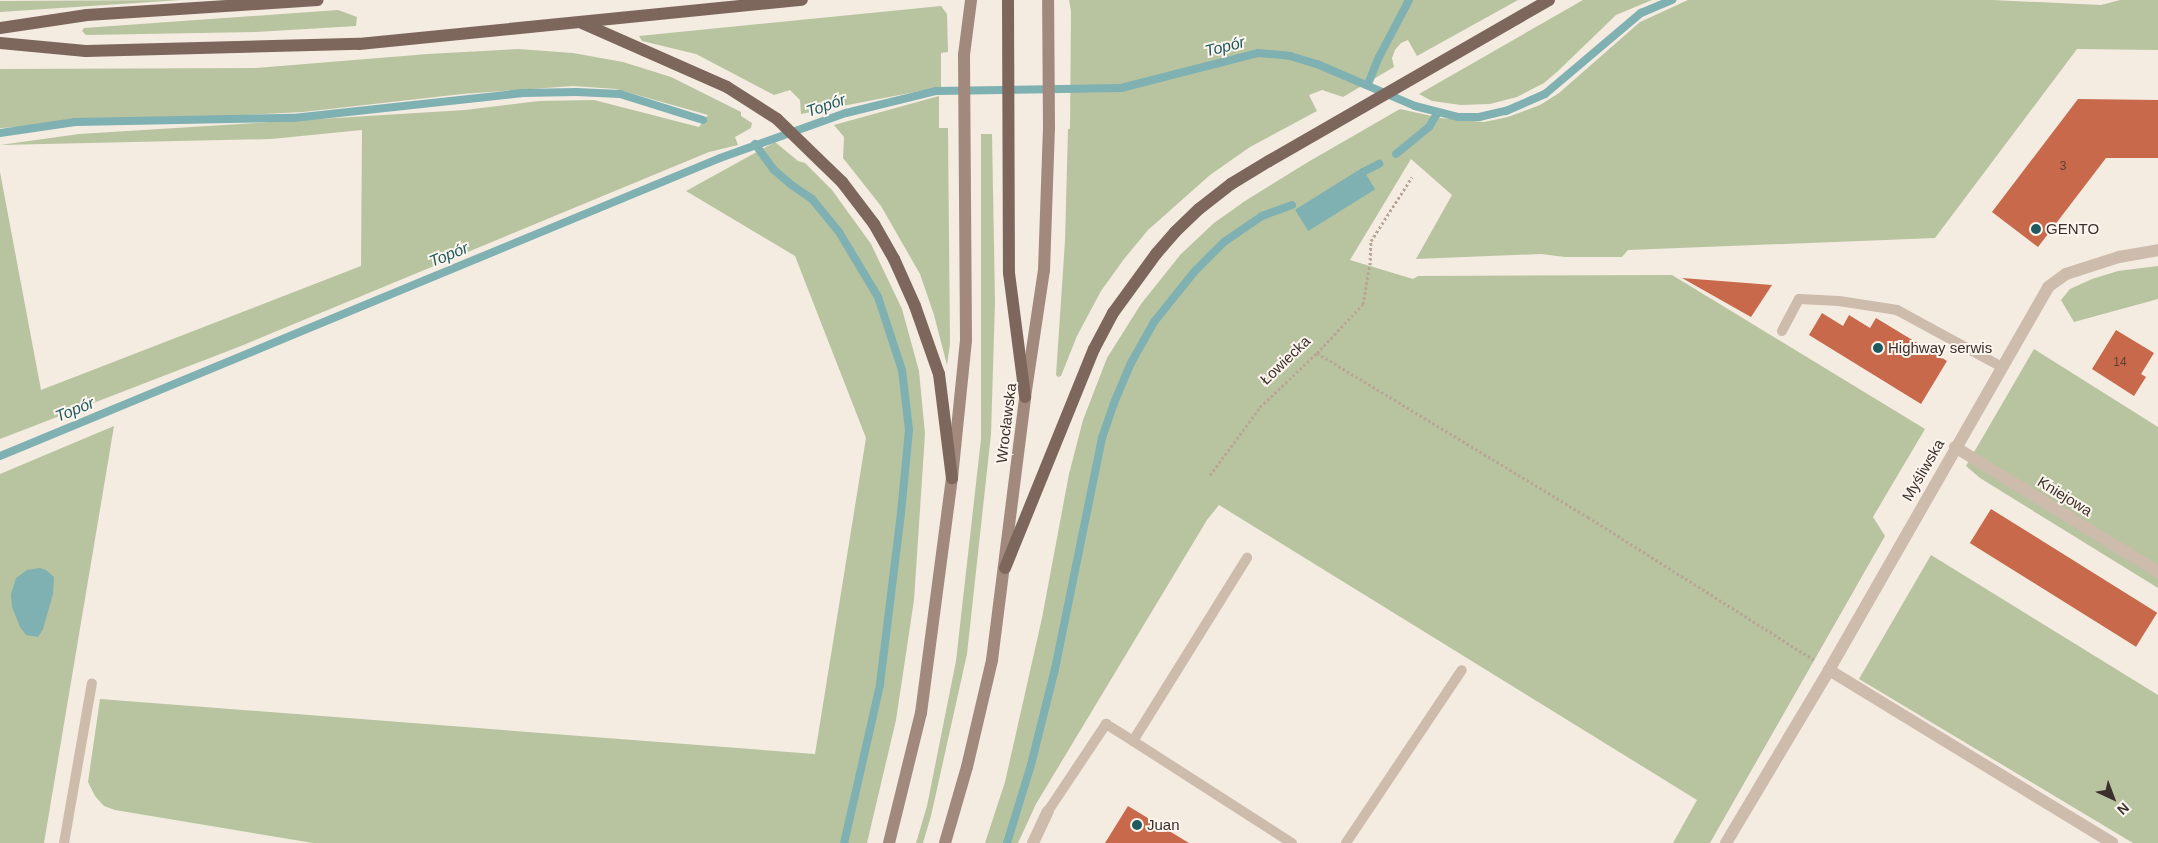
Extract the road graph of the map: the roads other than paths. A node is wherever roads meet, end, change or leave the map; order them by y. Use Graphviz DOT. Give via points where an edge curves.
graph roads {
  1 [pos="318,0"];
  2 [pos="802,0"];
  3 [pos="971,0"];
  4 [pos="1008,0"];
  5 [pos="1048,0"];
  6 [pos="1549,0"];
  7 [pos="580,22"];
  8 [pos="0,28"];
  9 [pos="0,43"];
  10 [pos="2158,250"];
  11 [pos="1782,331"];
  12 [pos="2002,367"];
  13 [pos="1024,397"];
  14 [pos="1955,447"];
  15 [pos="952,478"];
  16 [pos="1247,558"];
  17 [pos="1005,568"];
  18 [pos="2158,572"];
  19 [pos="1462,670"];
  20 [pos="1829,670"];
  21 [pos="92,683"];
  22 [pos="1133,741"];
  23 [pos="1048,811"];
  24 [pos="64,843"];
  25 [pos="888,843"];
  26 [pos="945,843"];
  27 [pos="1033,843"];
  28 [pos="1292,843"];
  29 [pos="1346,843"];
  30 [pos="1726,843"];
  31 [pos="2112,843"];
  1 -- 8 [label="main road" via="87,15"];
  2 -- 7 [label="main road"];
  3 -- 15 [label="main road" via="964,55 966,341"];
  4 -- 13 [label="main road" via="1009,273"];
  5 -- 13 [label="main road, Wrocławska" via="1049,129 1044,270"];
  6 -- 17 [label="main road" via="1323,128 1231,184 1199,209 1156,254 1112,313 1094,349"];
  7 -- 9 [label="main road" via="359,44 86,51"];
  7 -- 15 [label="main road" via="727,87 777,119 842,182 874,224 916,306 939,374"];
  10 -- 12 [label="street, Myśliwska" via="2119,257 2066,274 2048,287"];
  11 -- 12 [label="lane" via="1799,299 1897,310"];
  12 -- 14 [label="street, Myśliwska"];
  13 -- 17 [label="main road, Wrocławska"];
  14 -- 18 [label="street, Kniejowa"];
  14 -- 20 [label="street, Myśliwska"];
  15 -- 25 [label="main road" via="921,713"];
  16 -- 22 [label="lane"];
  17 -- 26 [label="main road, Wrocławska" via="992,660"];
  19 -- 29 [label="lane"];
  20 -- 30 [label="street, Myśliwska"];
  20 -- 31 [label="street"];
  21 -- 24 [label="lane"];
  22 -- 23 [label="lane" via="1106,724"];
  22 -- 28 [label="lane"];
  23 -- 27 [label="street"];
}
